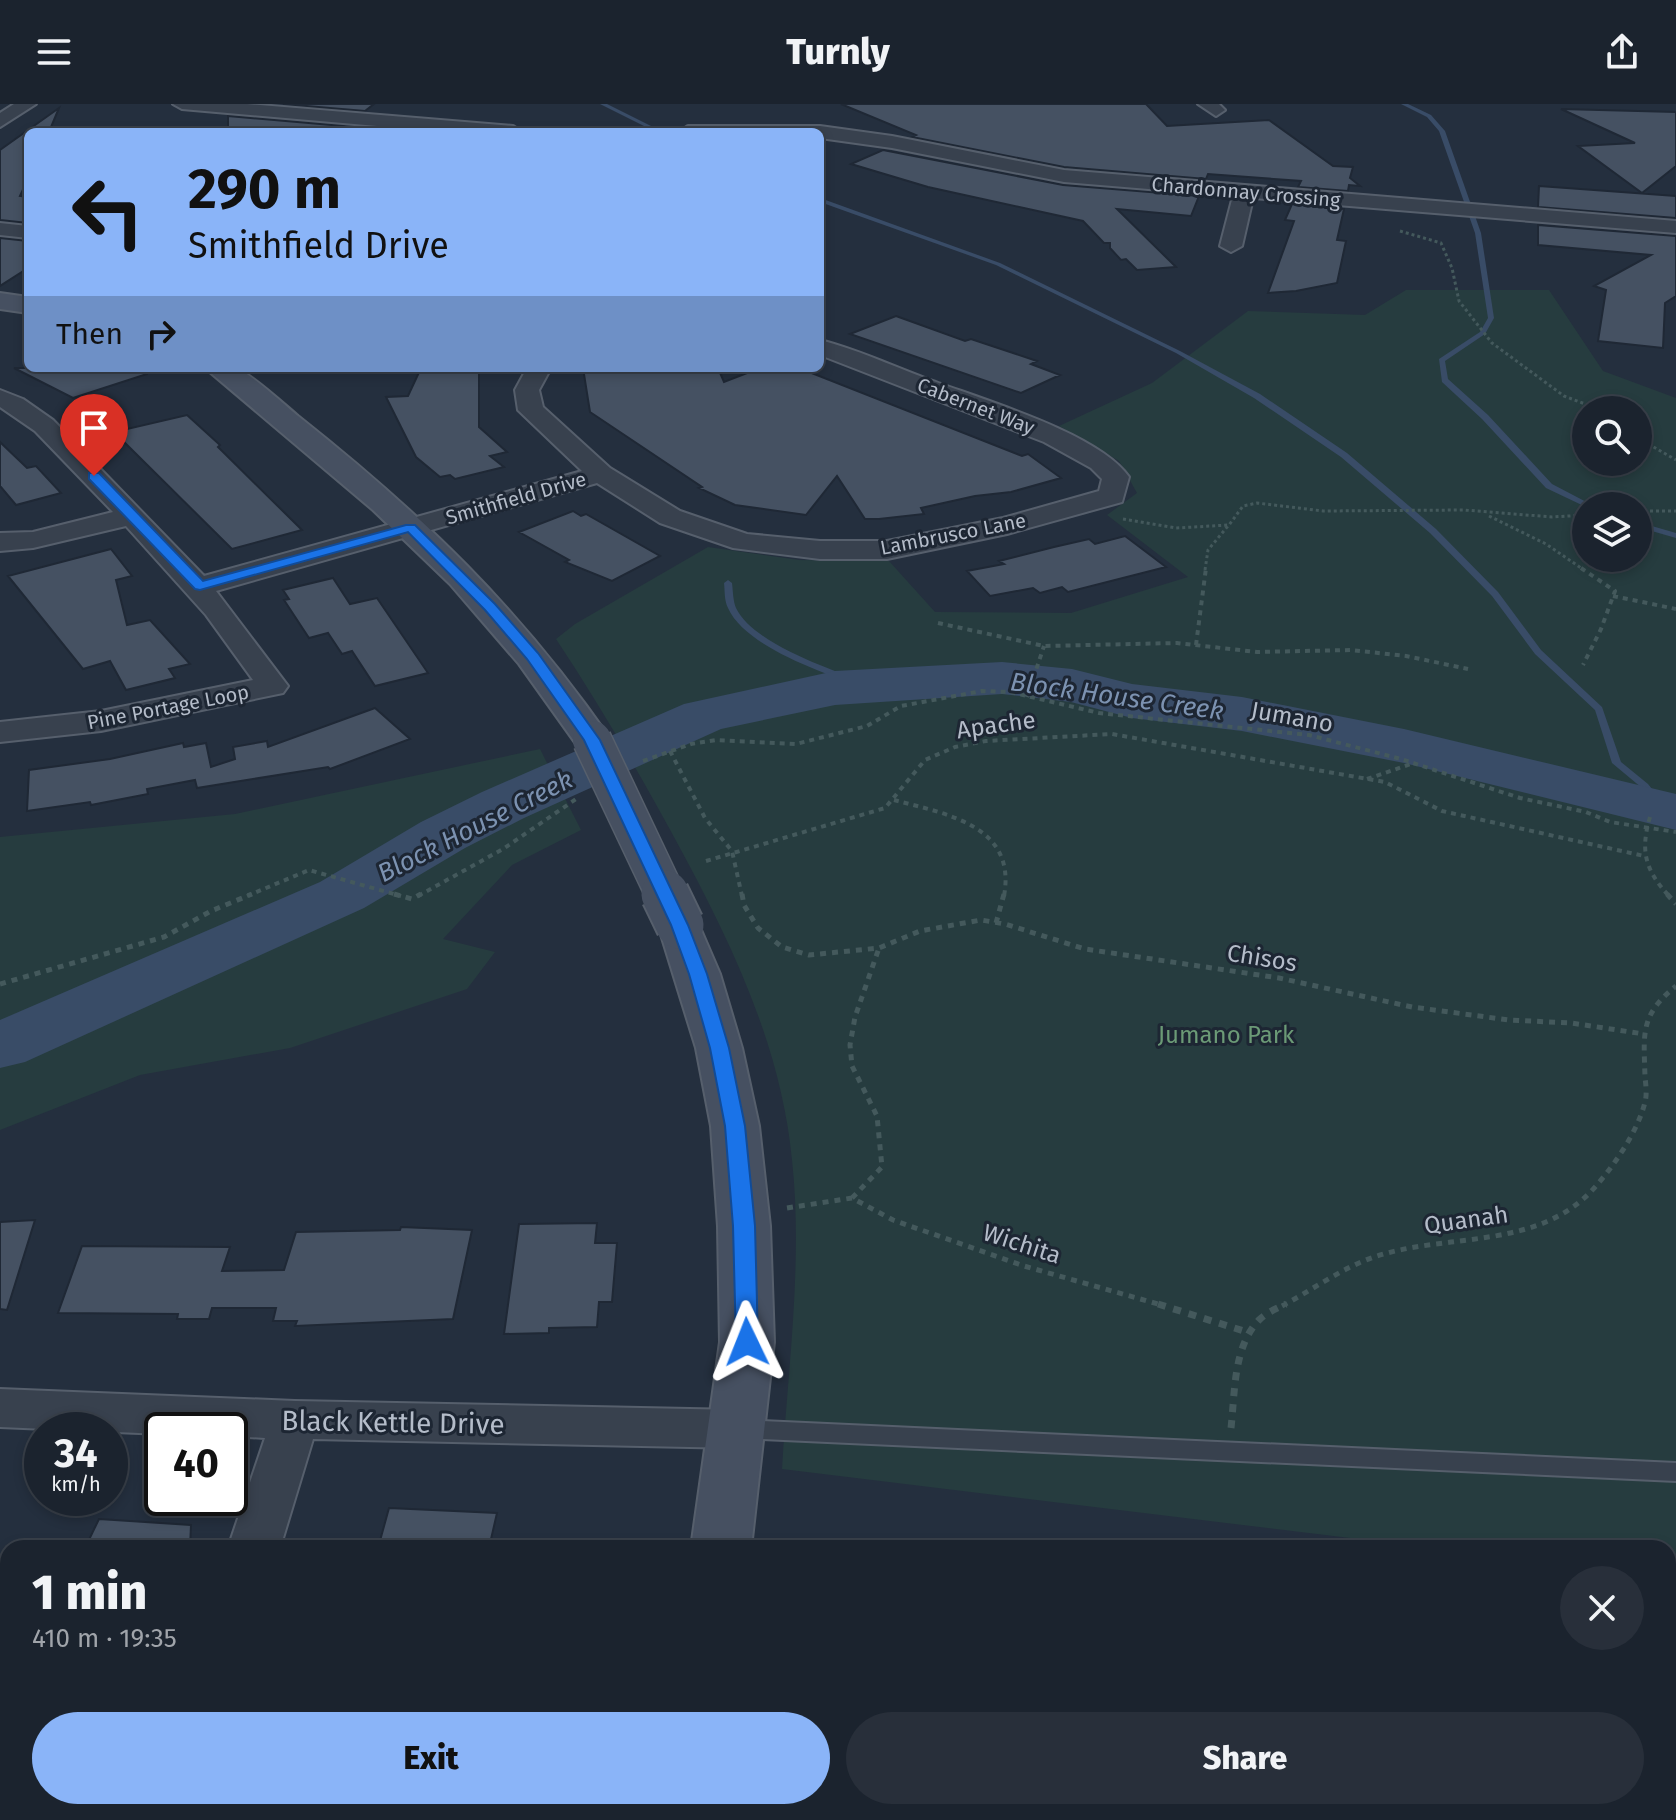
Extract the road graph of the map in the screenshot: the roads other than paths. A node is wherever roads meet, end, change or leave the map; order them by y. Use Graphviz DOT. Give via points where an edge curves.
graph roads {
  1 [pos="27,104"];
  2 [pos="182,104"];
  3 [pos="275,111"];
  4 [pos="0,121"];
  5 [pos="247,128"];
  6 [pos="468,128"];
  7 [pos="824,133"];
  8 [pos="1244,192"];
  9 [pos="1676,227"];
  10 [pos="0,229"];
  11 [pos="24,232"];
  12 [pos="1231,246"];
  13 [pos="0,301"];
  14 [pos="24,304"];
  15 [pos="824,349"];
  16 [pos="224,372"];
  17 [pos="537,372"];
  18 [pos="0,398"];
  19 [pos="601,474"];
  20 [pos="1104,495"];
  21 [pos="132,516"];
  22 [pos="410,527"];
  23 [pos="0,542"];
  24 [pos="200,586"];
  25 [pos="0,732"];
  26 [pos="0,1408"];
  27 [pos="295,1420"];
  28 [pos="738,1429"];
  29 [pos="1676,1472"];
  30 [pos="257,1540"];
  31 [pos="722,1540"];
  1 -- 4 [label="street"];
  2 -- 3 [label="street"];
  3 -- 5 [label="street"];
  3 -- 6 [label="street"];
  7 -- 8 [label="street, Chardonnay Crossing" via="1035,172"];
  8 -- 9 [label="street, Chardonnay Crossing"];
  8 -- 12 [label="street"];
  10 -- 11 [label="street"];
  13 -- 14 [label="street"];
  15 -- 20 [label="street, Cabernet Way" via="1053,436 1116,477"];
  16 -- 22 [label="street"];
  17 -- 19 [label="street, Lambrusco Lane" via="527,390 531,410"];
  18 -- 21 [label="street, Pine Portage Loop" via="56,436"];
  19 -- 20 [label="street, Lambrusco Lane" via="670,517 743,542 820,550 887,550 940,541"];
  19 -- 22 [label="street, Smithfield Drive"];
  21 -- 23 [label="street" via="33,540"];
  21 -- 24 [label="street, Pine Portage Loop"];
  22 -- 24 [label="street, Smithfield Drive"];
  22 -- 28 [label="street, bridge" via="532,656 592,740 698,974 735,1126 744,1226 747,1342"];
  24 -- 25 [label="street, Pine Portage Loop" via="272,686 101,721"];
  26 -- 27 [label="street, Black Kettle Drive"];
  27 -- 28 [label="street, Black Kettle Drive"];
  27 -- 30 [label="street"];
  28 -- 29 [label="lane"];
  28 -- 31 [label="street"];
}
